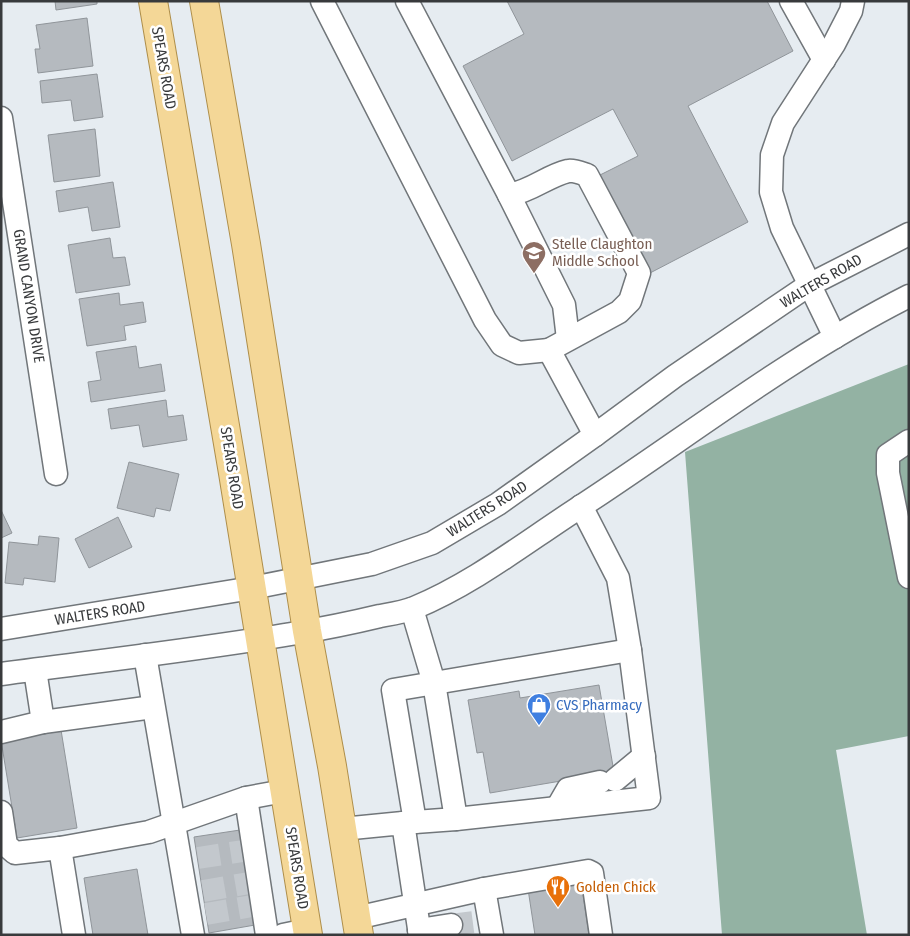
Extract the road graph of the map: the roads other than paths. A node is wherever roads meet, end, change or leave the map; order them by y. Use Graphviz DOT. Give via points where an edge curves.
graph roads {
  1 [pos="153,1"];
  2 [pos="204,1"];
  3 [pos="322,1"];
  4 [pos="407,1"];
  5 [pos="791,1"];
  6 [pos="853,1"];
  7 [pos="824,60"];
  8 [pos="1,118"];
  9 [pos="509,195"];
  10 [pos="909,234"];
  11 [pos="11,240"];
  12 [pos="809,285"];
  13 [pos="909,296"];
  14 [pos="835,337"];
  15 [pos="559,345"];
  16 [pos="595,435"];
  17 [pos="909,441"];
  18 [pos="56,474"];
  19 [pos="581,506"];
  20 [pos="909,577"];
  21 [pos="298,579"];
  22 [pos="252,588"];
  23 [pos="412,609"];
  24 [pos="1,629"];
  25 [pos="307,631"];
  26 [pos="260,639"];
  27 [pos="630,650"];
  28 [pos="145,655"];
  29 [pos="35,670"];
  30 [pos="1,674"];
  31 [pos="434,682"];
  32 [pos="153,707"];
  33 [pos="43,722"];
  34 [pos="1,732"];
  35 [pos="644,756"];
  36 [pos="284,790"];
  37 [pos="246,798"];
  38 [pos="557,808"];
  39 [pos="1,812"];
  40 [pos="456,819"];
  41 [pos="173,823"];
  42 [pos="409,823"];
  43 [pos="342,828"];
  44 [pos="60,848"];
  45 [pos="484,889"];
  46 [pos="415,904"];
  47 [pos="196,922"];
  48 [pos="452,925"];
  49 [pos="485,925"];
  50 [pos="358,926"];
  51 [pos="420,932"];
  52 [pos="299,933"];
  53 [pos="74,935"];
  54 [pos="267,935"];
  55 [pos="601,935"];
  1 -- 22 [label="main road, SPEARS ROAD"];
  2 -- 21 [label="main road"];
  3 -- 15 [label="street" via="485,320 502,345 519,352"];
  4 -- 9 [label="street"];
  5 -- 7 [label="street"];
  6 -- 7 [label="street"];
  7 -- 12 [label="street" via="783,123 772,155 771,192 782,228"];
  8 -- 11 [label="street, GRAND CANYON DRIVE"];
  9 -- 15 [label="street" via="564,305"];
  9 -- 15 [label="street" via="569,171 587,176 639,273 630,301 619,312"];
  10 -- 12 [label="street, WALTERS ROAD"];
  11 -- 18 [label="street, GRAND CANYON DRIVE"];
  12 -- 14 [label="street"];
  12 -- 16 [label="street, WALTERS ROAD" via="682,370"];
  13 -- 14 [label="street"];
  14 -- 19 [label="street"];
  15 -- 16 [label="street"];
  16 -- 21 [label="street, WALTERS ROAD" via="498,504 432,543 372,564"];
  17 -- 20 [label="street" via="888,455 888,473"];
  19 -- 23 [label="street" via="482,572"];
  19 -- 27 [label="street" via="618,578"];
  21 -- 22 [label="street, WALTERS ROAD"];
  21 -- 25 [label="main road"];
  22 -- 24 [label="street, WALTERS ROAD"];
  22 -- 26 [label="main road, SPEARS ROAD"];
  23 -- 25 [label="street"];
  23 -- 31 [label="street"];
  25 -- 26 [label="street"];
  25 -- 43 [label="main road"];
  26 -- 28 [label="street"];
  26 -- 36 [label="main road, SPEARS ROAD"];
  27 -- 31 [label="street"];
  27 -- 35 [label="street"];
  28 -- 29 [label="street"];
  28 -- 32 [label="street"];
  29 -- 30 [label="street"];
  29 -- 33 [label="street"];
  31 -- 40 [label="street"];
  31 -- 42 [label="street" via="393,690"];
  32 -- 33 [label="street"];
  32 -- 41 [label="street"];
  33 -- 34 [label="street"];
  35 -- 38 [label="street" via="607,781 568,789"];
  35 -- 38 [label="street" via="649,798"];
  36 -- 37 [label="street"];
  36 -- 52 [label="main road, SPEARS ROAD"];
  37 -- 41 [label="street"];
  37 -- 54 [label="street" via="257,905"];
  38 -- 40 [label="street"];
  39 -- 44 [label="street" via="6,845 15,853"];
  40 -- 42 [label="street"];
  41 -- 44 [label="street" via="148,832"];
  41 -- 47 [label="street" via="189,859"];
  42 -- 43 [label="street"];
  42 -- 46 [label="street"];
  43 -- 50 [label="main road"];
  44 -- 53 [label="street"];
  45 -- 46 [label="street"];
  45 -- 49 [label="street"];
  45 -- 55 [label="street" via="588,870 592,873"];
  46 -- 50 [label="street"];
  46 -- 51 [label="street"];
  48 -- 51 [label="street"];
}
